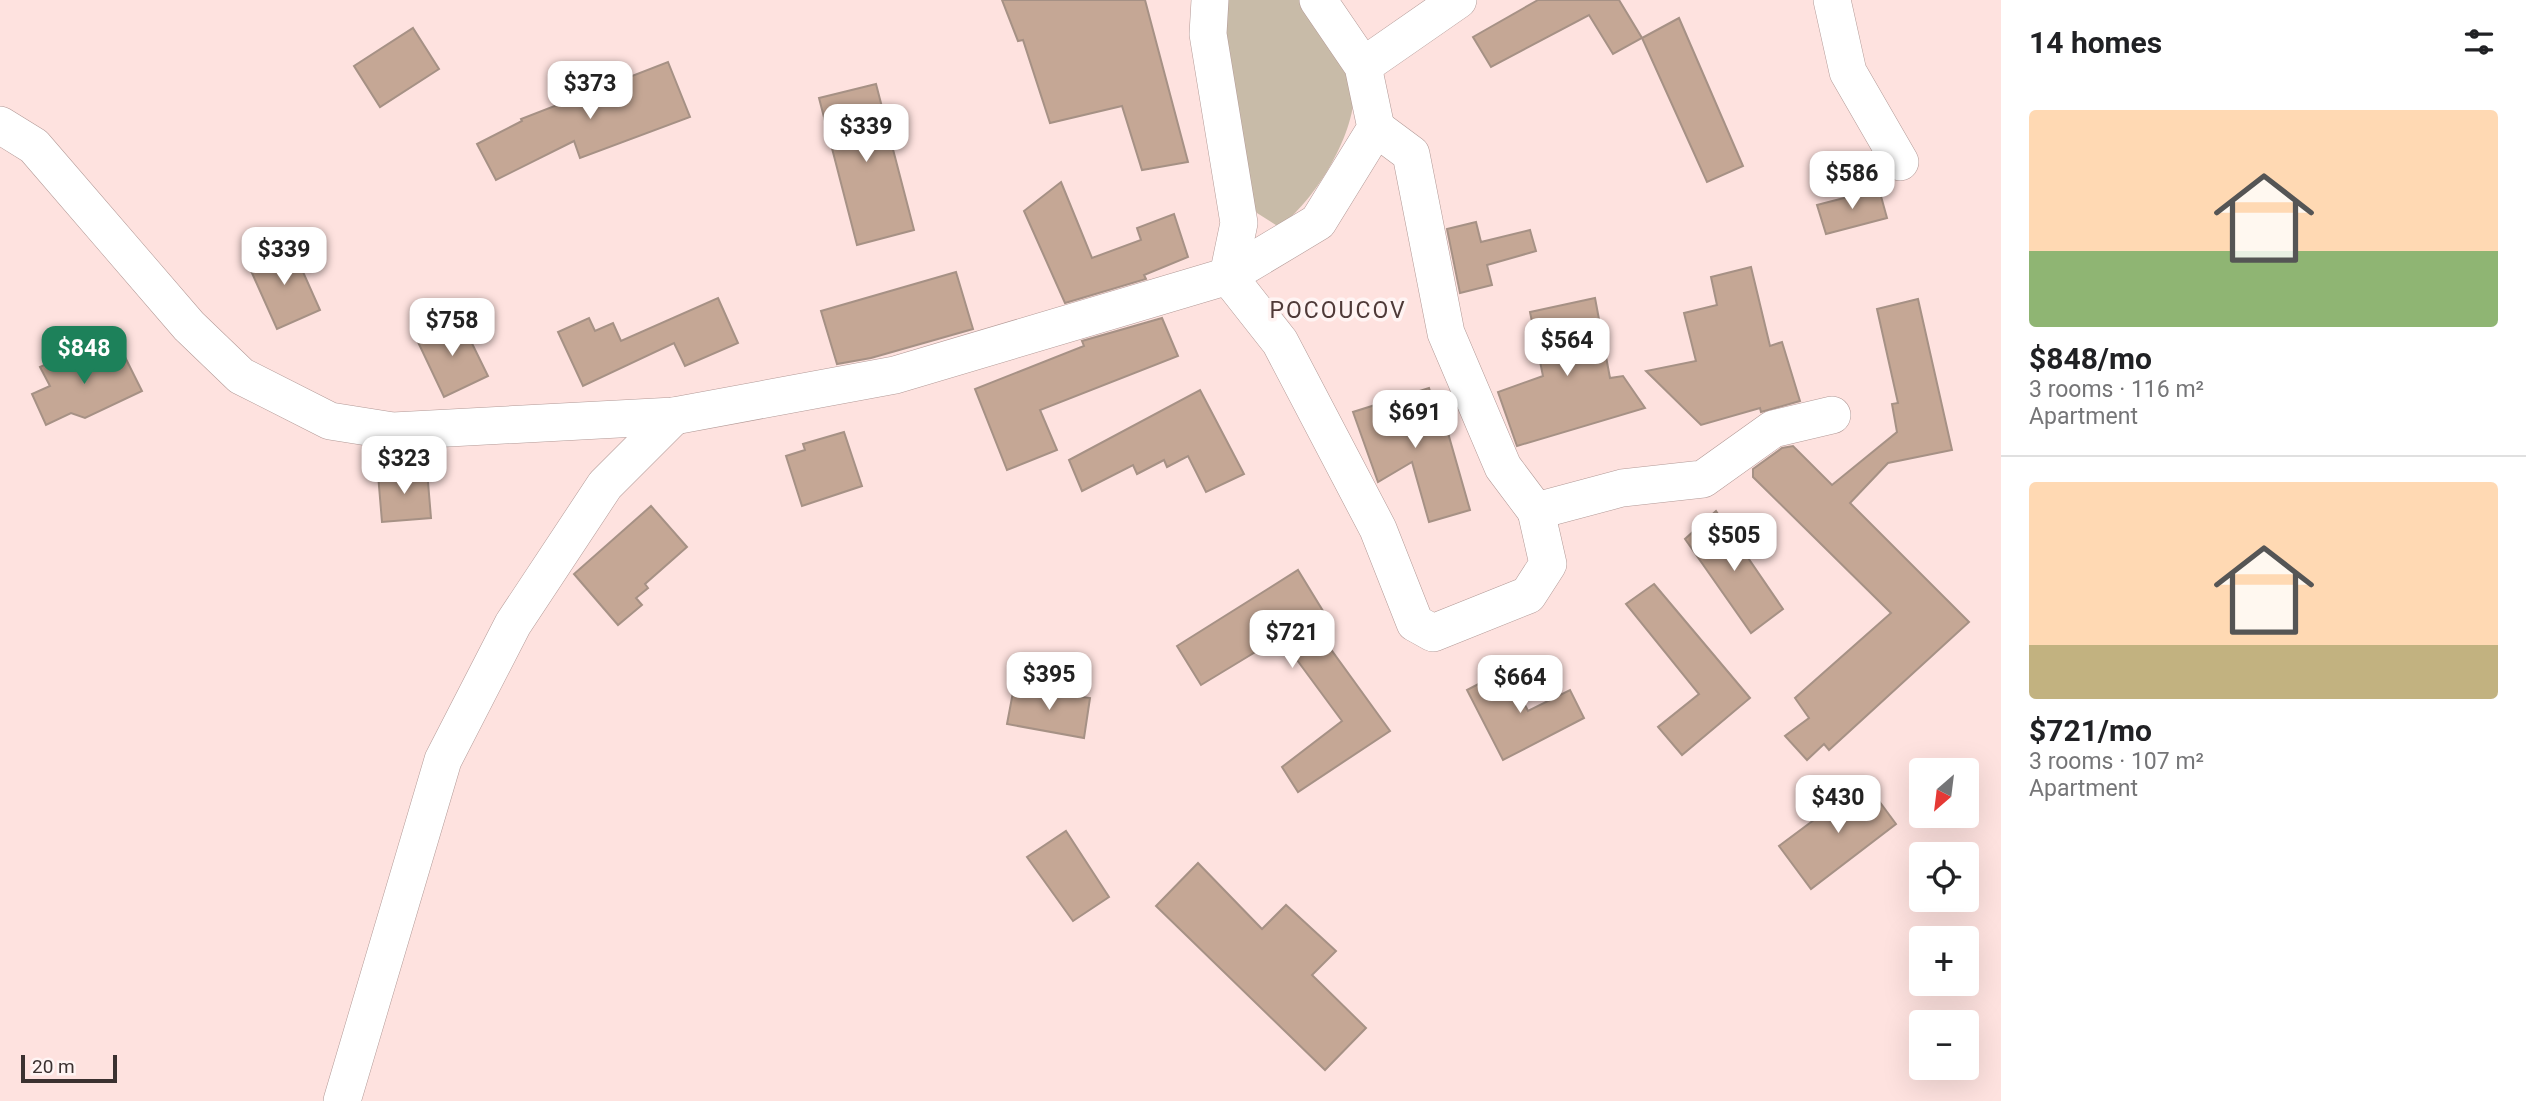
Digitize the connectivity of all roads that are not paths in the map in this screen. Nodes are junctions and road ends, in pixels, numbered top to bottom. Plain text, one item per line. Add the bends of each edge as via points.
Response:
1 (1210, 0) edge
2 (1318, 0) edge
3 (1458, 0) edge
4 (1832, 0) edge
5 (1363, 66) junction
6 (0, 125) edge
7 (1377, 128) junction
8 (1900, 162) dead end
9 (1228, 276) junction
10 (1832, 415) dead end
11 (674, 416) junction
12 (1536, 511) junction
13 (342, 1101) edge

1 - 9 street via 1208,34 1239,223
2 - 5 street
3 - 5 street
4 - 8 street via 1848,72
5 - 7 street
6 - 11 street via 34,146 189,326 241,376 330,421 393,431
7 - 9 street via 1318,222
7 - 12 street via 1411,154 1446,333 1503,467
9 - 11 street via 894,375
9 - 12 street via 1280,342 1378,529 1415,624 1433,633 1528,595 1548,564
10 - 12 street via 1773,429 1703,479 1622,488
11 - 13 street via 605,485 513,624 443,760

